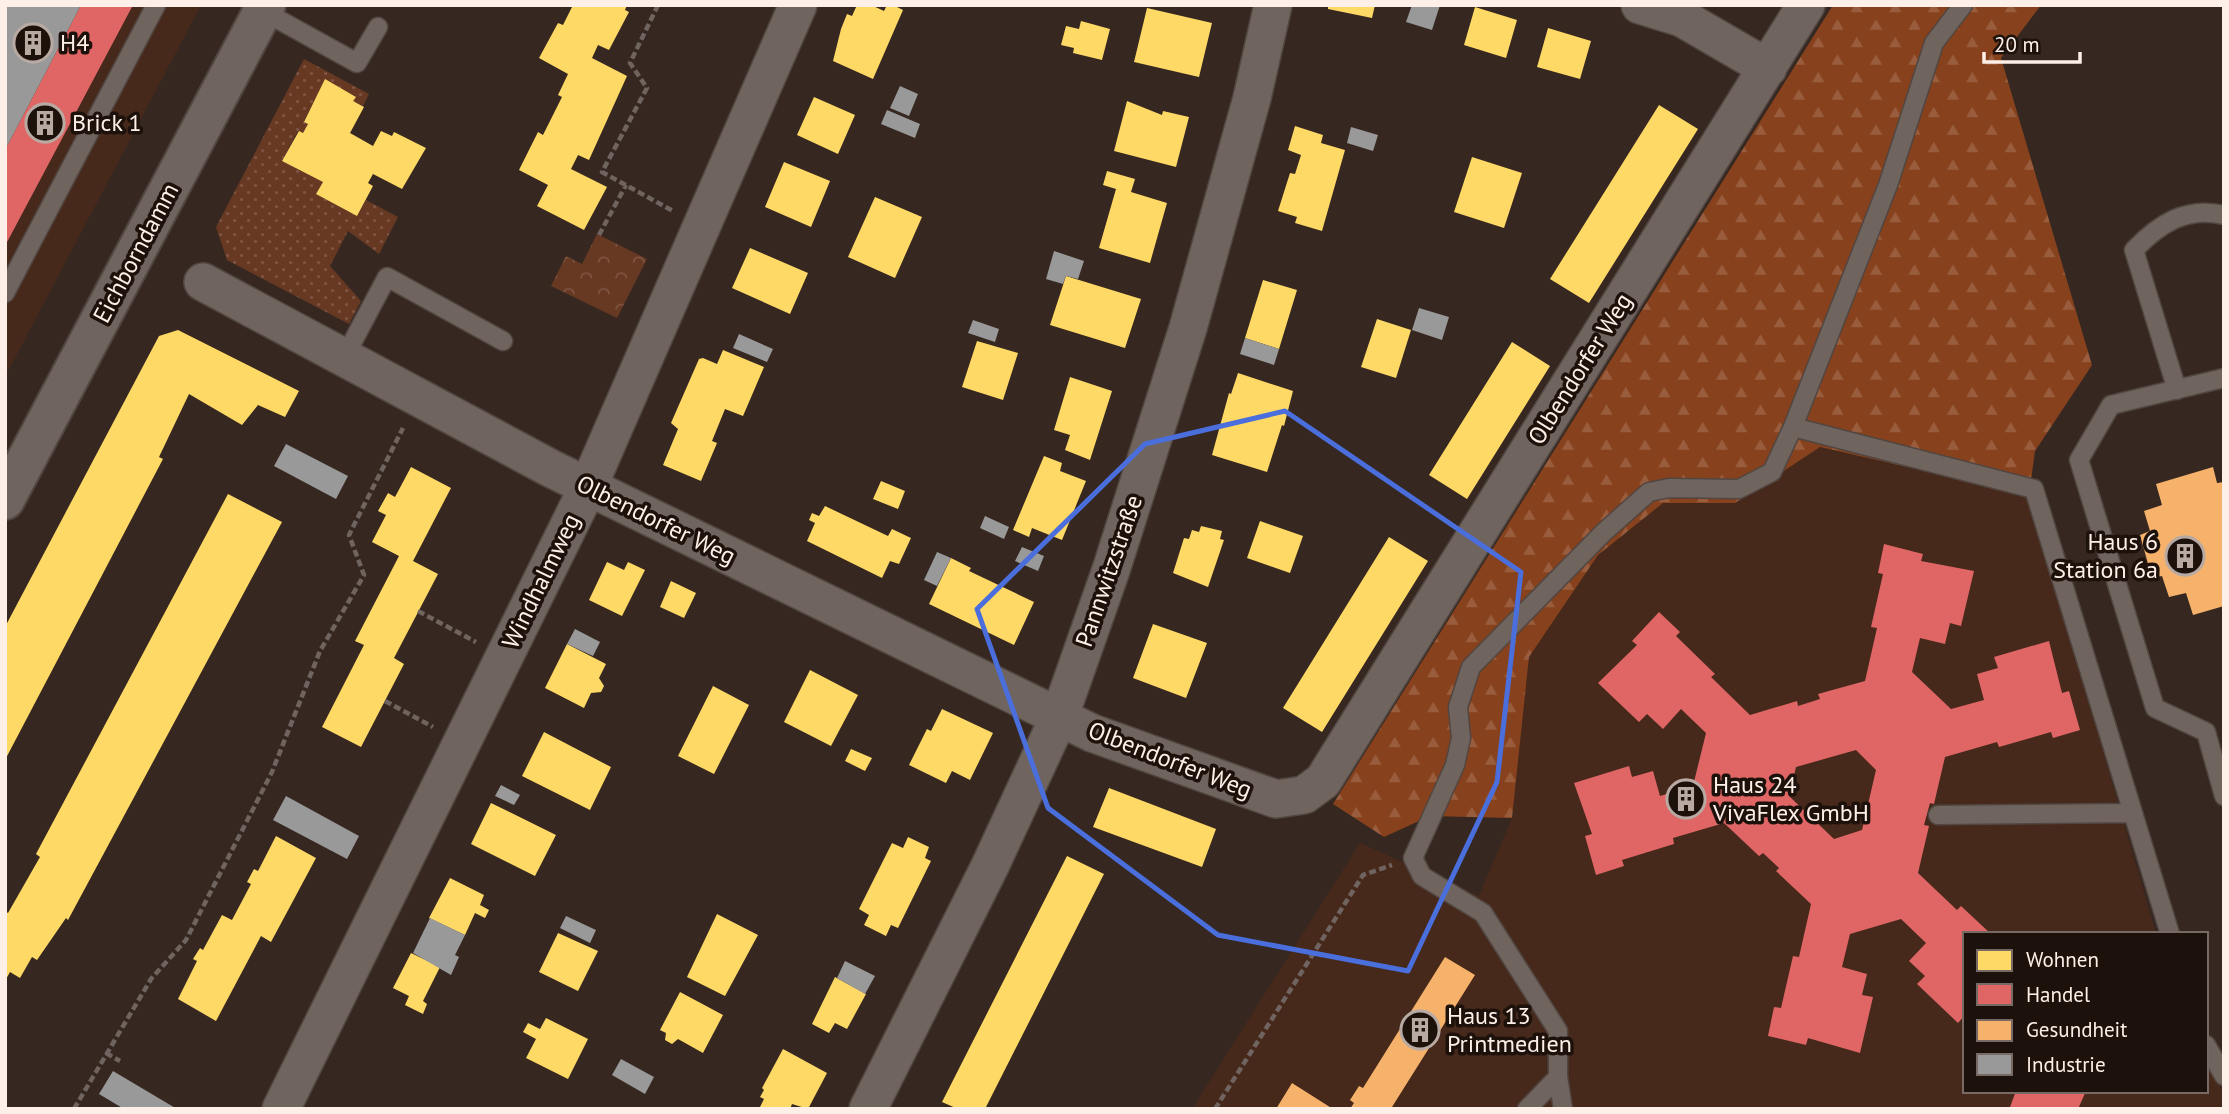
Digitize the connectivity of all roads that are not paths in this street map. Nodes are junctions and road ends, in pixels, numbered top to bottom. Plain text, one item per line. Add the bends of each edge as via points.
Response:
1 (156, 5) edge
2 (798, 5) edge
3 (1273, 5) edge
4 (1640, 5) edge
5 (1806, 5) edge
6 (1963, 5) edge
7 (265, 8) edge
8 (378, 27) dead end
9 (1768, 68) junction
10 (2224, 215) edge
11 (203, 282) dead end
12 (5, 293) edge
13 (503, 341) dead end
14 (344, 358) junction
15 (2224, 378) edge
16 (2177, 390) junction
17 (1793, 427) junction
18 (587, 487) junction
19 (5, 500) edge
20 (1060, 715) junction
21 (2224, 796) edge
22 (2133, 813) junction
23 (1938, 815) dead end
24 (2169, 932) edge
25 (2208, 1048) edge
26 (2224, 1076) edge
27 (1559, 1077) junction
28 (281, 1109) edge
29 (868, 1109) edge
30 (1527, 1109) edge
31 (1563, 1109) edge

1 - 12 lane
2 - 18 street, Windhalmweg
3 - 20 street, Pannwitzstraße via 1188,328
4 - 9 street via 1682,18
5 - 9 street, Olbendorfer Weg
6 - 17 lane via 1934,43 1888,185
7 - 8 lane via 357,63
7 - 19 main road, Eichborndamm
9 - 20 street, Olbendorfer Weg via 1323,781 1304,795 1276,799 1092,733
10 - 16 lane via 2189,214 2157,227 2134,250
11 - 14 street, Olbendorfer Weg
13 - 14 lane via 387,277
14 - 18 street, Olbendorfer Weg
15 - 16 lane
16 - 21 lane via 2111,405 2079,460 2155,708 2206,732
17 - 22 lane via 2034,489
17 - 27 lane via 1772,472 1739,489 1649,492 1472,667 1458,707 1461,738 1455,765 1413,858 1422,876 1483,913 1559,1031
18 - 20 street, Olbendorfer Weg
18 - 28 street, Windhalmweg
20 - 29 street, Pannwitzstraße
22 - 23 lane
22 - 24 lane
25 - 26 lane
27 - 30 lane
27 - 31 lane

